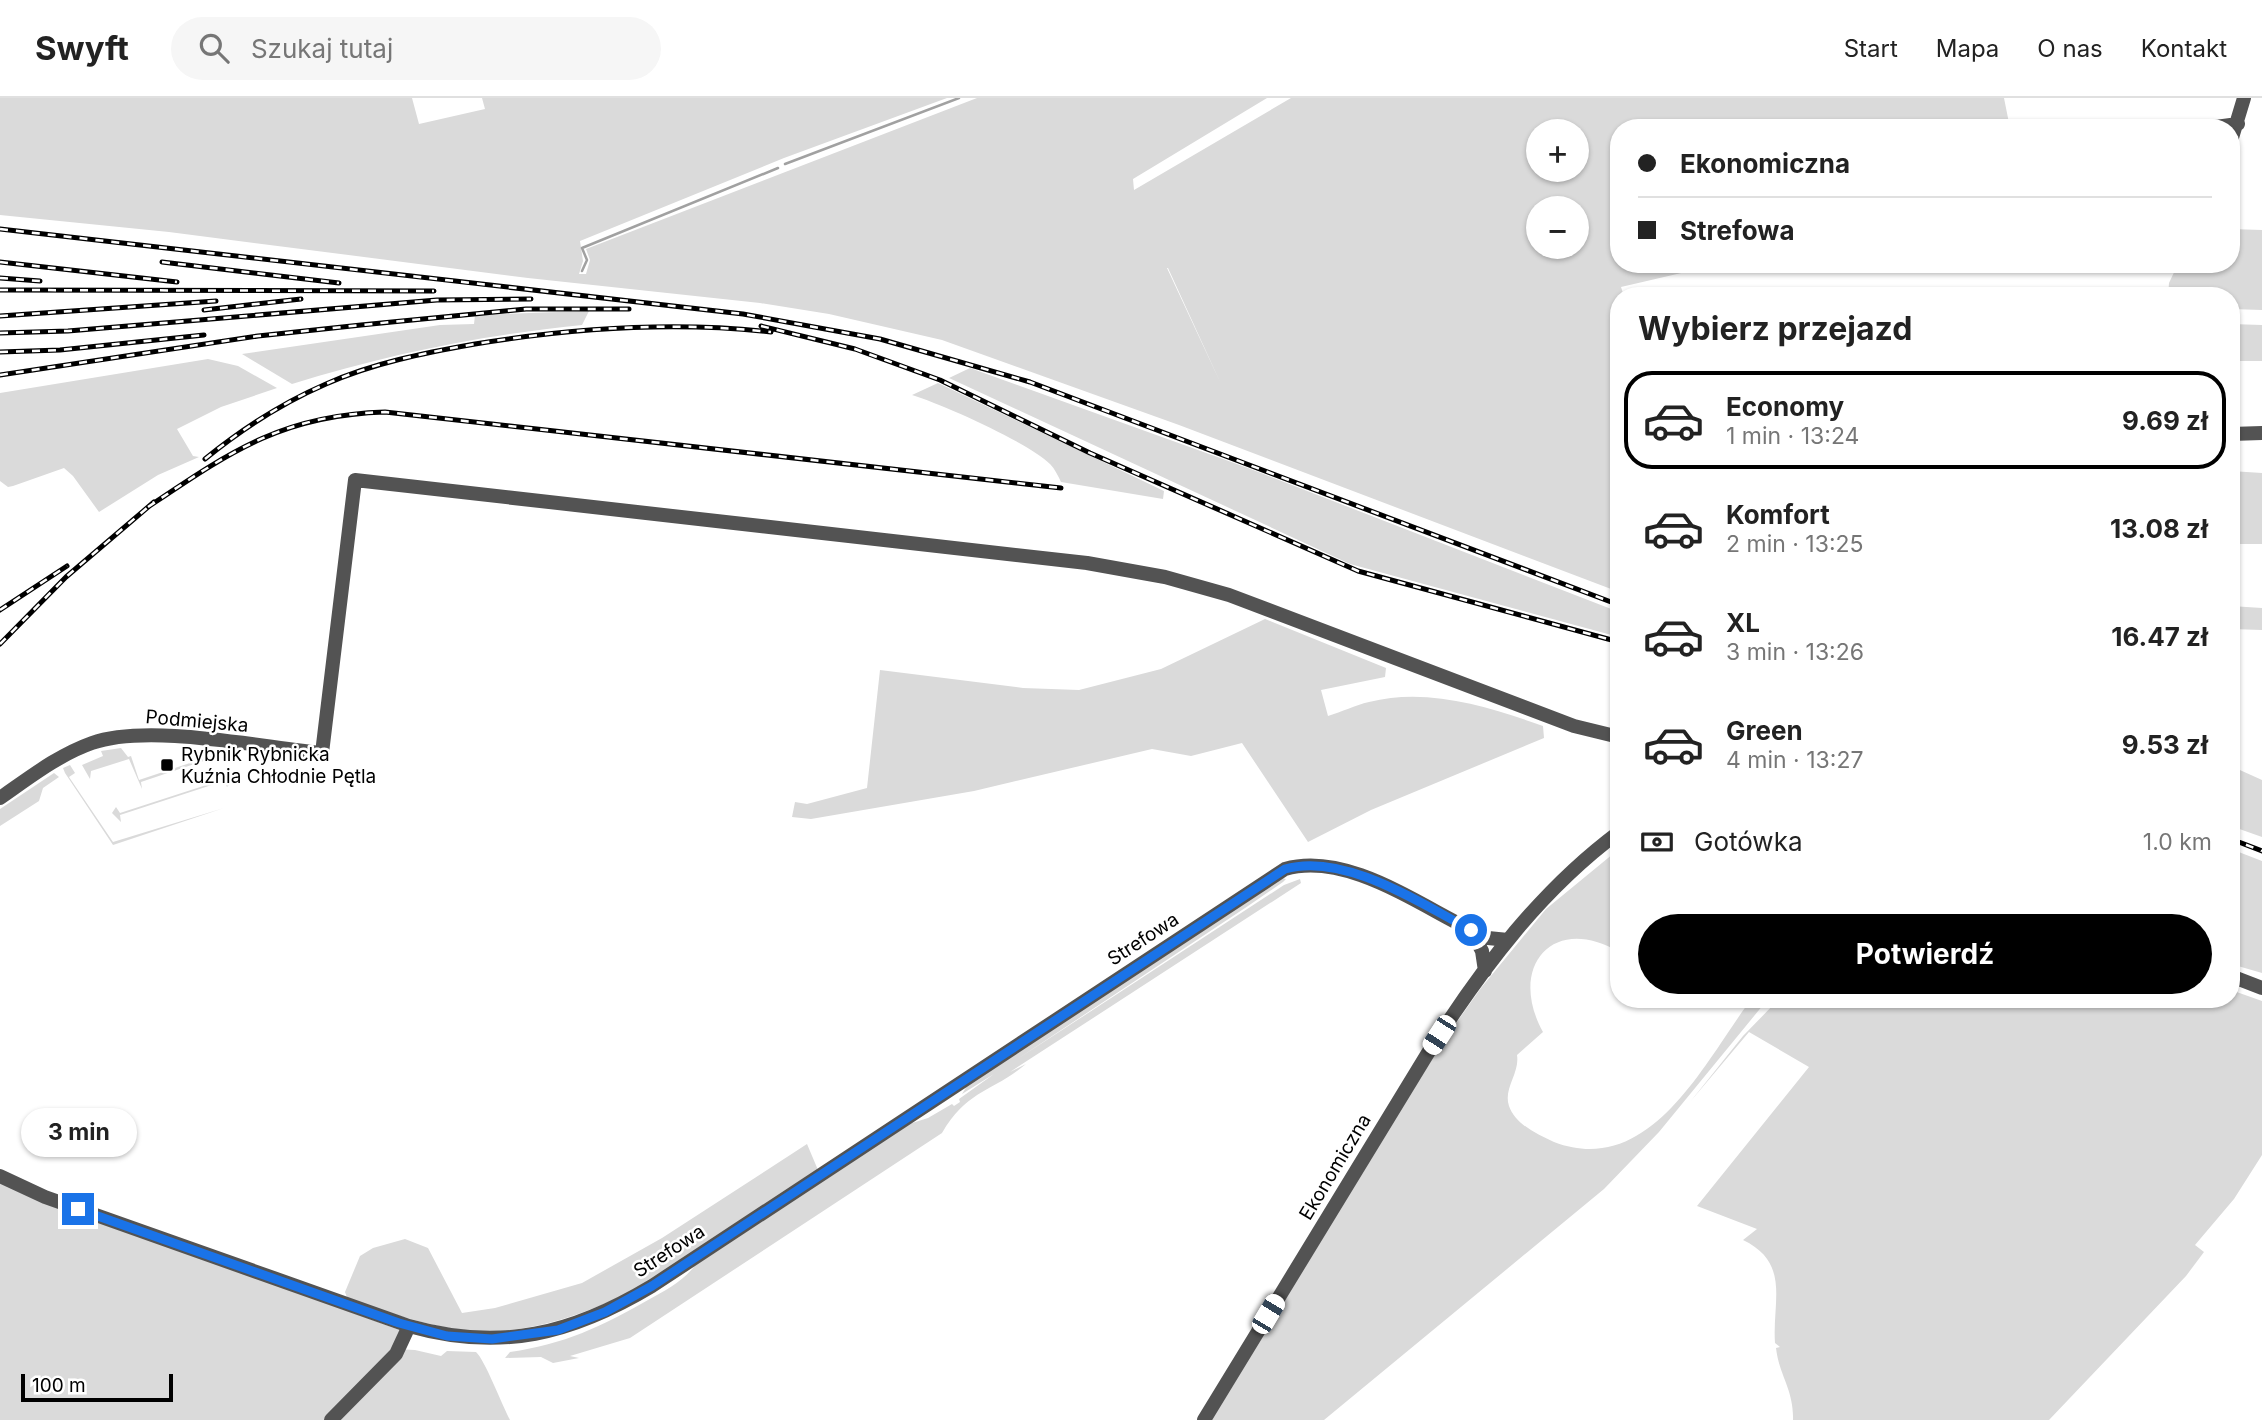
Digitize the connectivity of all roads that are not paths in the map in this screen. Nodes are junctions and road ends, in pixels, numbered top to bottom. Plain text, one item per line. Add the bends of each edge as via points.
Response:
1 (2244, 98) edge
2 (2239, 119) edge
3 (2240, 433) edge
4 (2262, 433) edge
5 (1597, 734) junction
6 (1610, 736) edge
7 (1610, 741) edge
8 (0, 798) edge
9 (1610, 838) edge
10 (1471, 930) junction
11 (1508, 940) junction
12 (1485, 971) junction
13 (2240, 979) edge
14 (2262, 988) edge
15 (0, 1176) edge
16 (409, 1326) junction
17 (331, 1420) edge
18 (1204, 1420) edge

1 - 2 street
3 - 4 street
5 - 6 street
5 - 7 street
5 - 8 street, Podmiejska via 1248,602 1127,569 355,480 322,753 153,735 114,737 60,758
9 - 11 street, Ekonomiczna via 1543,898
10 - 11 street via 1493,940
10 - 12 street via 1482,951
10 - 16 street, Strefowa via 1352,872 1315,865 1285,869 618,1306 558,1330 510,1338 458,1337
11 - 12 street, Ekonomiczna
12 - 18 street, Ekonomiczna via 1431,1048
13 - 14 street
15 - 16 street, Strefowa via 45,1197
16 - 17 street via 396,1354

